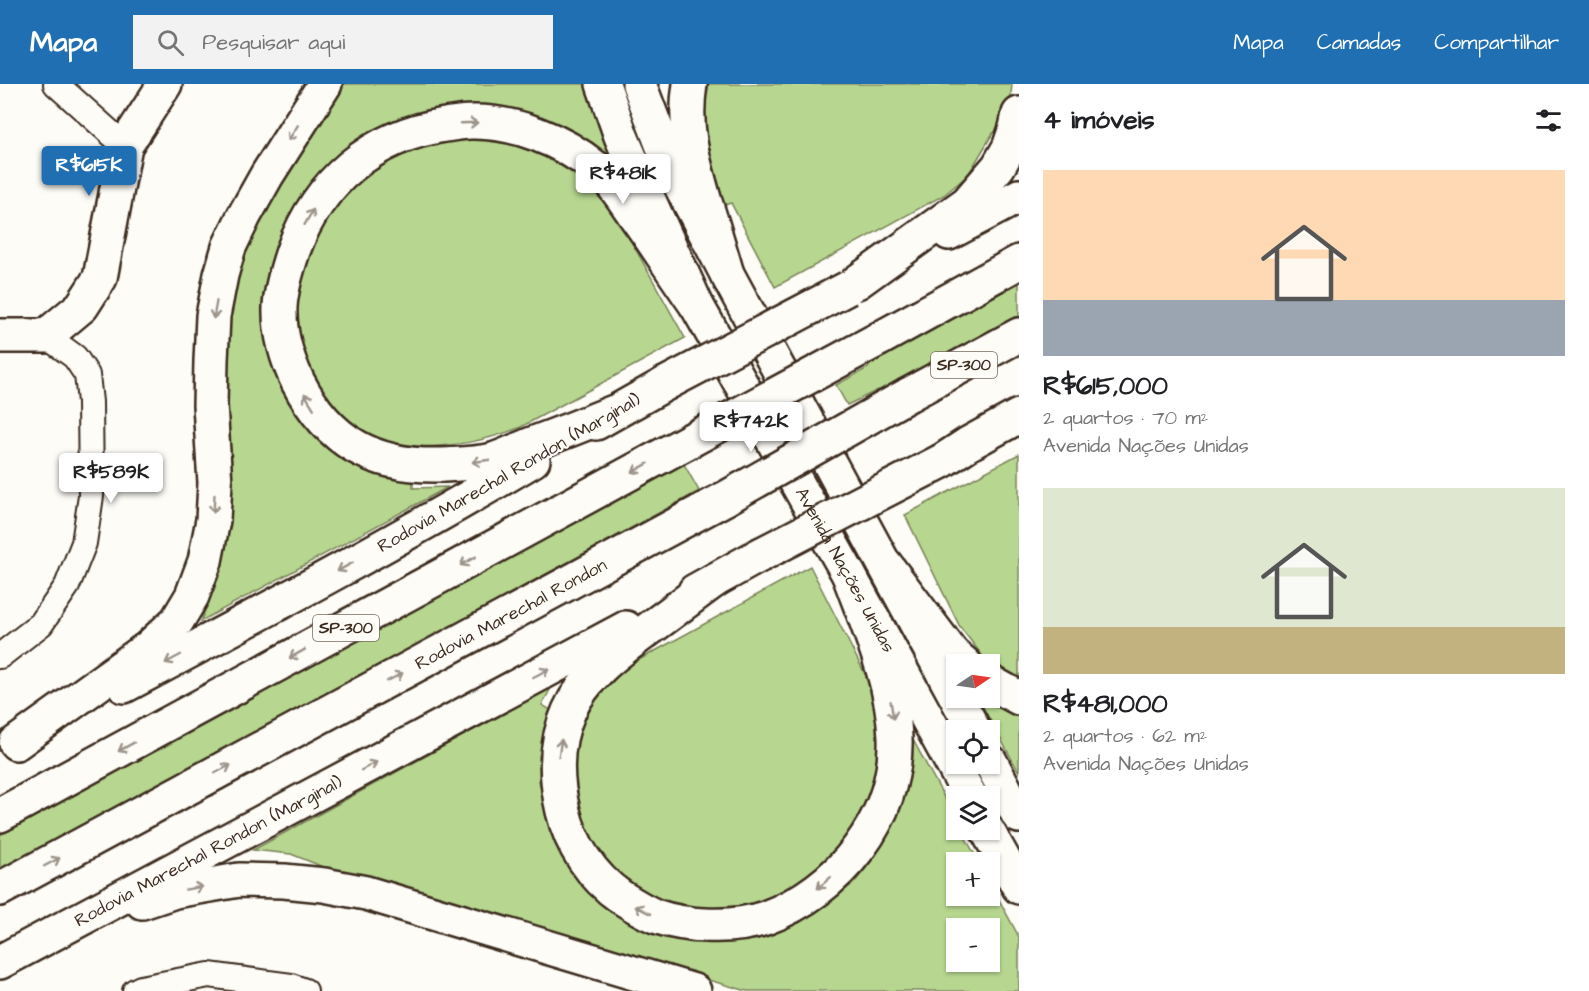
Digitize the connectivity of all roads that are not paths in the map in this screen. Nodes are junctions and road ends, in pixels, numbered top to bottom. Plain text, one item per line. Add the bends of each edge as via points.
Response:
1 (56, 84) edge
2 (165, 84) edge
3 (325, 84) edge
4 (603, 84) edge
5 (639, 84) edge
6 (690, 84) edge
7 (1019, 114) edge
8 (125, 146) junction
9 (1019, 196) edge
10 (1019, 262) edge
11 (727, 274) junction
12 (852, 285) junction
13 (697, 306) junction
14 (1019, 335) edge
15 (0, 336) edge
16 (46, 336) junction
17 (614, 412) junction
18 (1019, 416) edge
19 (1019, 425) edge
20 (955, 453) junction
21 (885, 564) junction
22 (849, 575) junction
23 (715, 580) junction
24 (953, 654) edge
25 (0, 656) edge
26 (1000, 688) edge
27 (1019, 698) edge
28 (969, 720) edge
29 (8, 747) edge
30 (997, 774) edge
31 (964, 786) edge
32 (0, 815) edge
33 (1019, 816) edge
34 (993, 840) edge
35 (1019, 887) edge
36 (0, 889) edge
37 (58, 931) junction
38 (0, 962) edge
39 (135, 991) edge
40 (305, 991) edge
41 (694, 991) edge

1 - 8 street
2 - 8 main road
3 -> 29 main road via 244,216 221,275 213,316 211,361 213,520 205,561 192,596 177,621 148,648
4 - 13 main road, Avenida Nações Unidas via 621,136
5 - 11 main road, Avenida Nações Unidas via 670,165
6 - 11 main road via 687,102 692,157
7 - 12 main road via 1009,148 998,167 967,203
8 - 16 main road via 100,278 82,306
9 - 12 main road, Rodovia Marechal Rondon (Marginal)
10 -> 32 main road, SP-300, bridge
11 - 21 main road, Avenida Nações Unidas
12 - 17 main road, Rodovia Marechal Rondon (Marginal), bridge
17 -> 13 main road via 493,460 460,464 420,465 386,460 337,435 317,414 293,372 280,307 288,266 319,200 364,156 410,133 470,122 522,129 567,149 597,169 617,190
13 - 22 main road, Avenida Nações Unidas
36 -> 14 main road, Rodovia Marechal Rondon / SP-300, bridge via 726,498
15 - 16 main road
16 - 25 street via 75,357 87,375 91,452 88,519 84,543 68,586 41,624
17 -> 29 main road, Rodovia Marechal Rondon (Marginal) via 454,507
18 - 20 main road, Rodovia Marechal Rondon (Marginal)
19 - 20 main road
20 - 23 main road, Rodovia Marechal Rondon (Marginal), bridge
21 - 24 main road
21 - 28 main road, Avenida Nações Unidas
22 -> 23 main road via 886,678 893,712 894,762 879,816 848,863 812,894 763,918 722,925 656,916 614,892 580,854 567,827 557,775 563,728 584,686 603,664
22 - 31 main road, Avenida Nações Unidas
37 -> 23 main road, Rodovia Marechal Rondon (Marginal)
26 - 27 main road
30 - 33 main road
34 - 35 main road
37 - 38 main road, Rodovia Marechal Rondon (Marginal)
37 -> 41 main road via 175,891 239,880 284,881 366,894
39 - 40 street via 209,975

